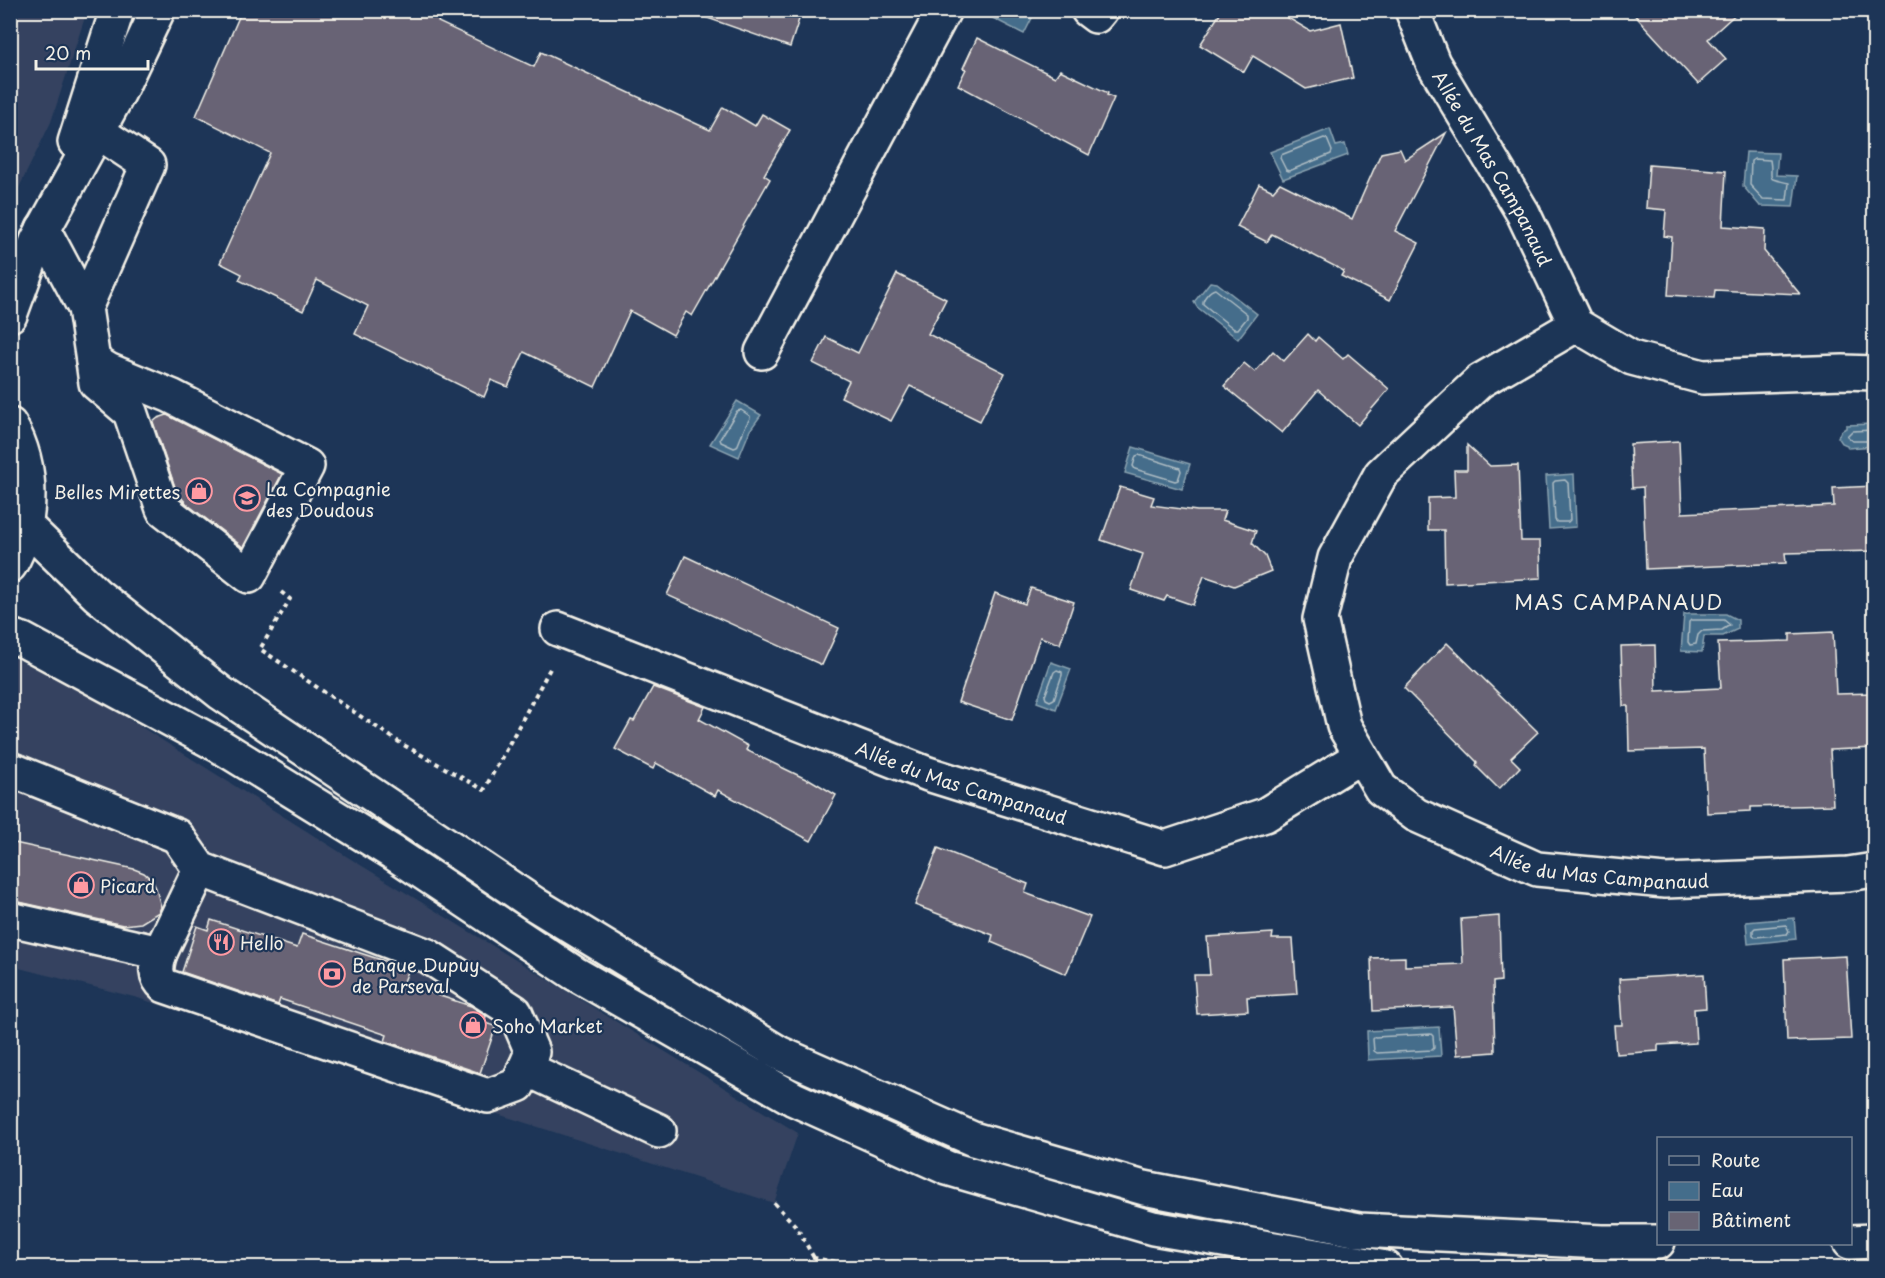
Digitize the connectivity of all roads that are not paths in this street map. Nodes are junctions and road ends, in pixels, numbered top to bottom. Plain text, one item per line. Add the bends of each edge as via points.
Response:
1 (117, 10) edge
2 (158, 10) edge
3 (944, 10) edge
4 (1088, 10) edge
5 (1101, 10) edge
6 (1412, 10) edge
7 (97, 131) junction
8 (44, 226) junction
9 (10, 264) edge
10 (85, 308) junction
11 (10, 315) edge
12 (1576, 325) junction
13 (762, 352) dead end
14 (93, 361) junction
15 (1875, 373) edge
16 (10, 425) edge
17 (26, 526) junction
18 (10, 565) edge
19 (563, 631) road end
20 (10, 636) edge
21 (1361, 756) junction
22 (10, 769) edge
23 (200, 869) junction
24 (1875, 870) edge
25 (10, 919) edge
26 (160, 953) junction
27 (525, 1068) junction
28 (659, 1131) dead end
29 (1875, 1241) edge
30 (1657, 1242) edge
31 (1852, 1242) edge
32 (1386, 1268) edge

1 - 8 main road
2 - 7 main road
3 - 13 main road
4 - 5 main road via 1096,16
6 - 12 main road, Allée du Mas Campanaud via 1433,63 1523,213
7 - 8 main road
7 - 10 main road via 148,165
8 - 9 main road
8 - 10 main road
8 - 11 main road
10 - 14 main road
12 - 15 main road via 1632,358 1703,377
12 - 21 main road, Allée du Mas Campanaud via 1480,381 1381,474 1335,558 1320,619 1344,726
14 - 14 main road via 96,383 130,412 163,509 249,576 307,466
16 - 17 main road via 19,440 29,482
17 - 18 main road
17 - 30 main road via 97,595 221,693 536,905 779,1053 973,1139 1144,1188 1359,1230
19 - 21 main road, Allée du Mas Campanaud via 928,774 1165,848 1265,815
20 - 32 main road via 23,639 220,746 392,852 574,973 794,1099 947,1168 1153,1228
21 - 24 main road, Allée du Mas Campanaud via 1381,789 1416,815 1537,870 1665,881
22 - 23 main road via 177,836
23 - 26 main road
23 - 27 main road via 428,956 514,1012 532,1052
25 - 26 main road
26 - 27 main road via 157,974 165,986 488,1096 518,1085
27 - 28 main road
29 - 31 main road

